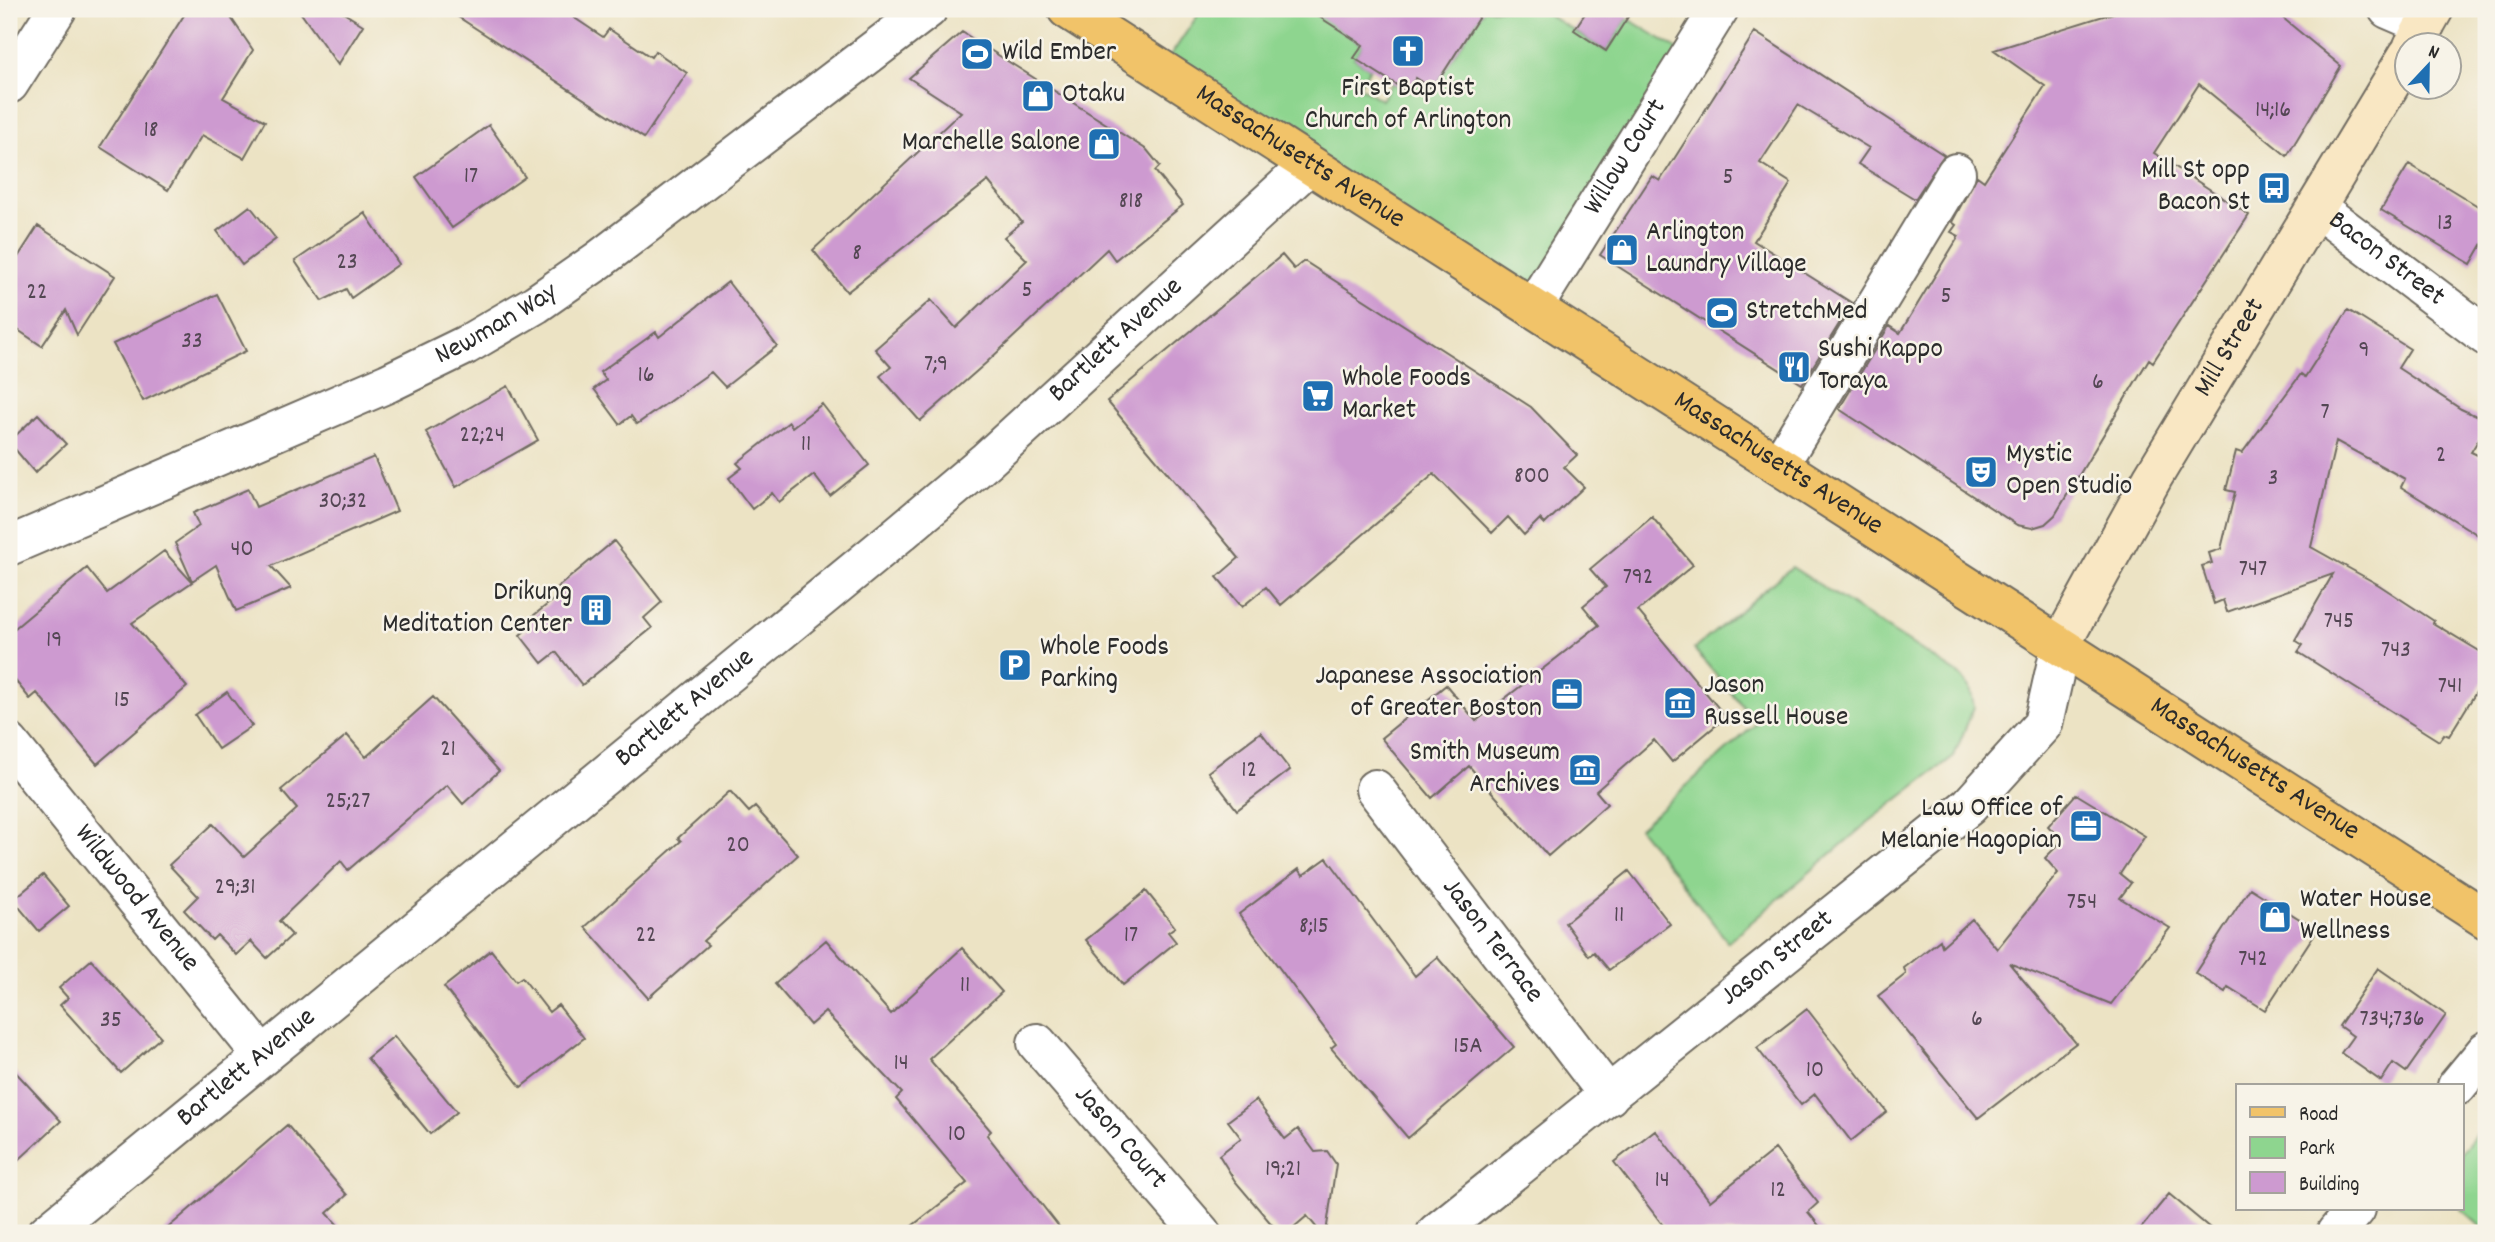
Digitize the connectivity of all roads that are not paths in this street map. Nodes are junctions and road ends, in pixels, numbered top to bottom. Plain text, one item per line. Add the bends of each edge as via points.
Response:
1 (57, 9) edge
2 (928, 9) edge
3 (1067, 9) edge
4 (1719, 9) edge
5 (2388, 9) edge
6 (2417, 32) edge
7 (2394, 78) edge
8 (9, 84) edge
9 (1308, 166) junction
10 (1955, 173) dead end
11 (2317, 208) junction
12 (1533, 308) junction
13 (2486, 336) edge
14 (1779, 465) junction
15 (9, 546) edge
16 (2060, 644) junction
17 (9, 743) edge
18 (1375, 789) dead end
19 (2486, 919) edge
20 (1037, 1043) dead end
21 (2486, 1051) edge
22 (262, 1055) junction
23 (2459, 1084) edge
24 (1609, 1097) junction
25 (2355, 1210) edge
26 (47, 1233) edge
27 (1201, 1233) edge
28 (1436, 1233) edge
29 (2336, 1233) edge

1 - 8 street
2 - 15 street, Newman Way via 599,260 477,339 376,388
3 - 9 main road, Massachusetts Avenue
4 - 12 street, Willow Court
5 - 6 street
7 - 11 main road, Mill Street
9 - 12 main road, Massachusetts Avenue
9 - 22 street, Bartlett Avenue via 939,501
10 - 14 street
11 - 13 street, Bacon Street
11 - 16 main road, Mill Street via 2153,477
12 - 14 main road, Massachusetts Avenue
14 - 16 main road, Massachusetts Avenue
16 - 19 main road, Massachusetts Avenue
16 - 24 street, Jason Street via 2043,724 1969,806
17 - 22 street, Wildwood Avenue
18 - 24 street, Jason Terrace
20 - 27 street, Jason Court
21 - 23 street
22 - 26 street, Bartlett Avenue
24 - 28 street, Jason Street
25 - 29 street

